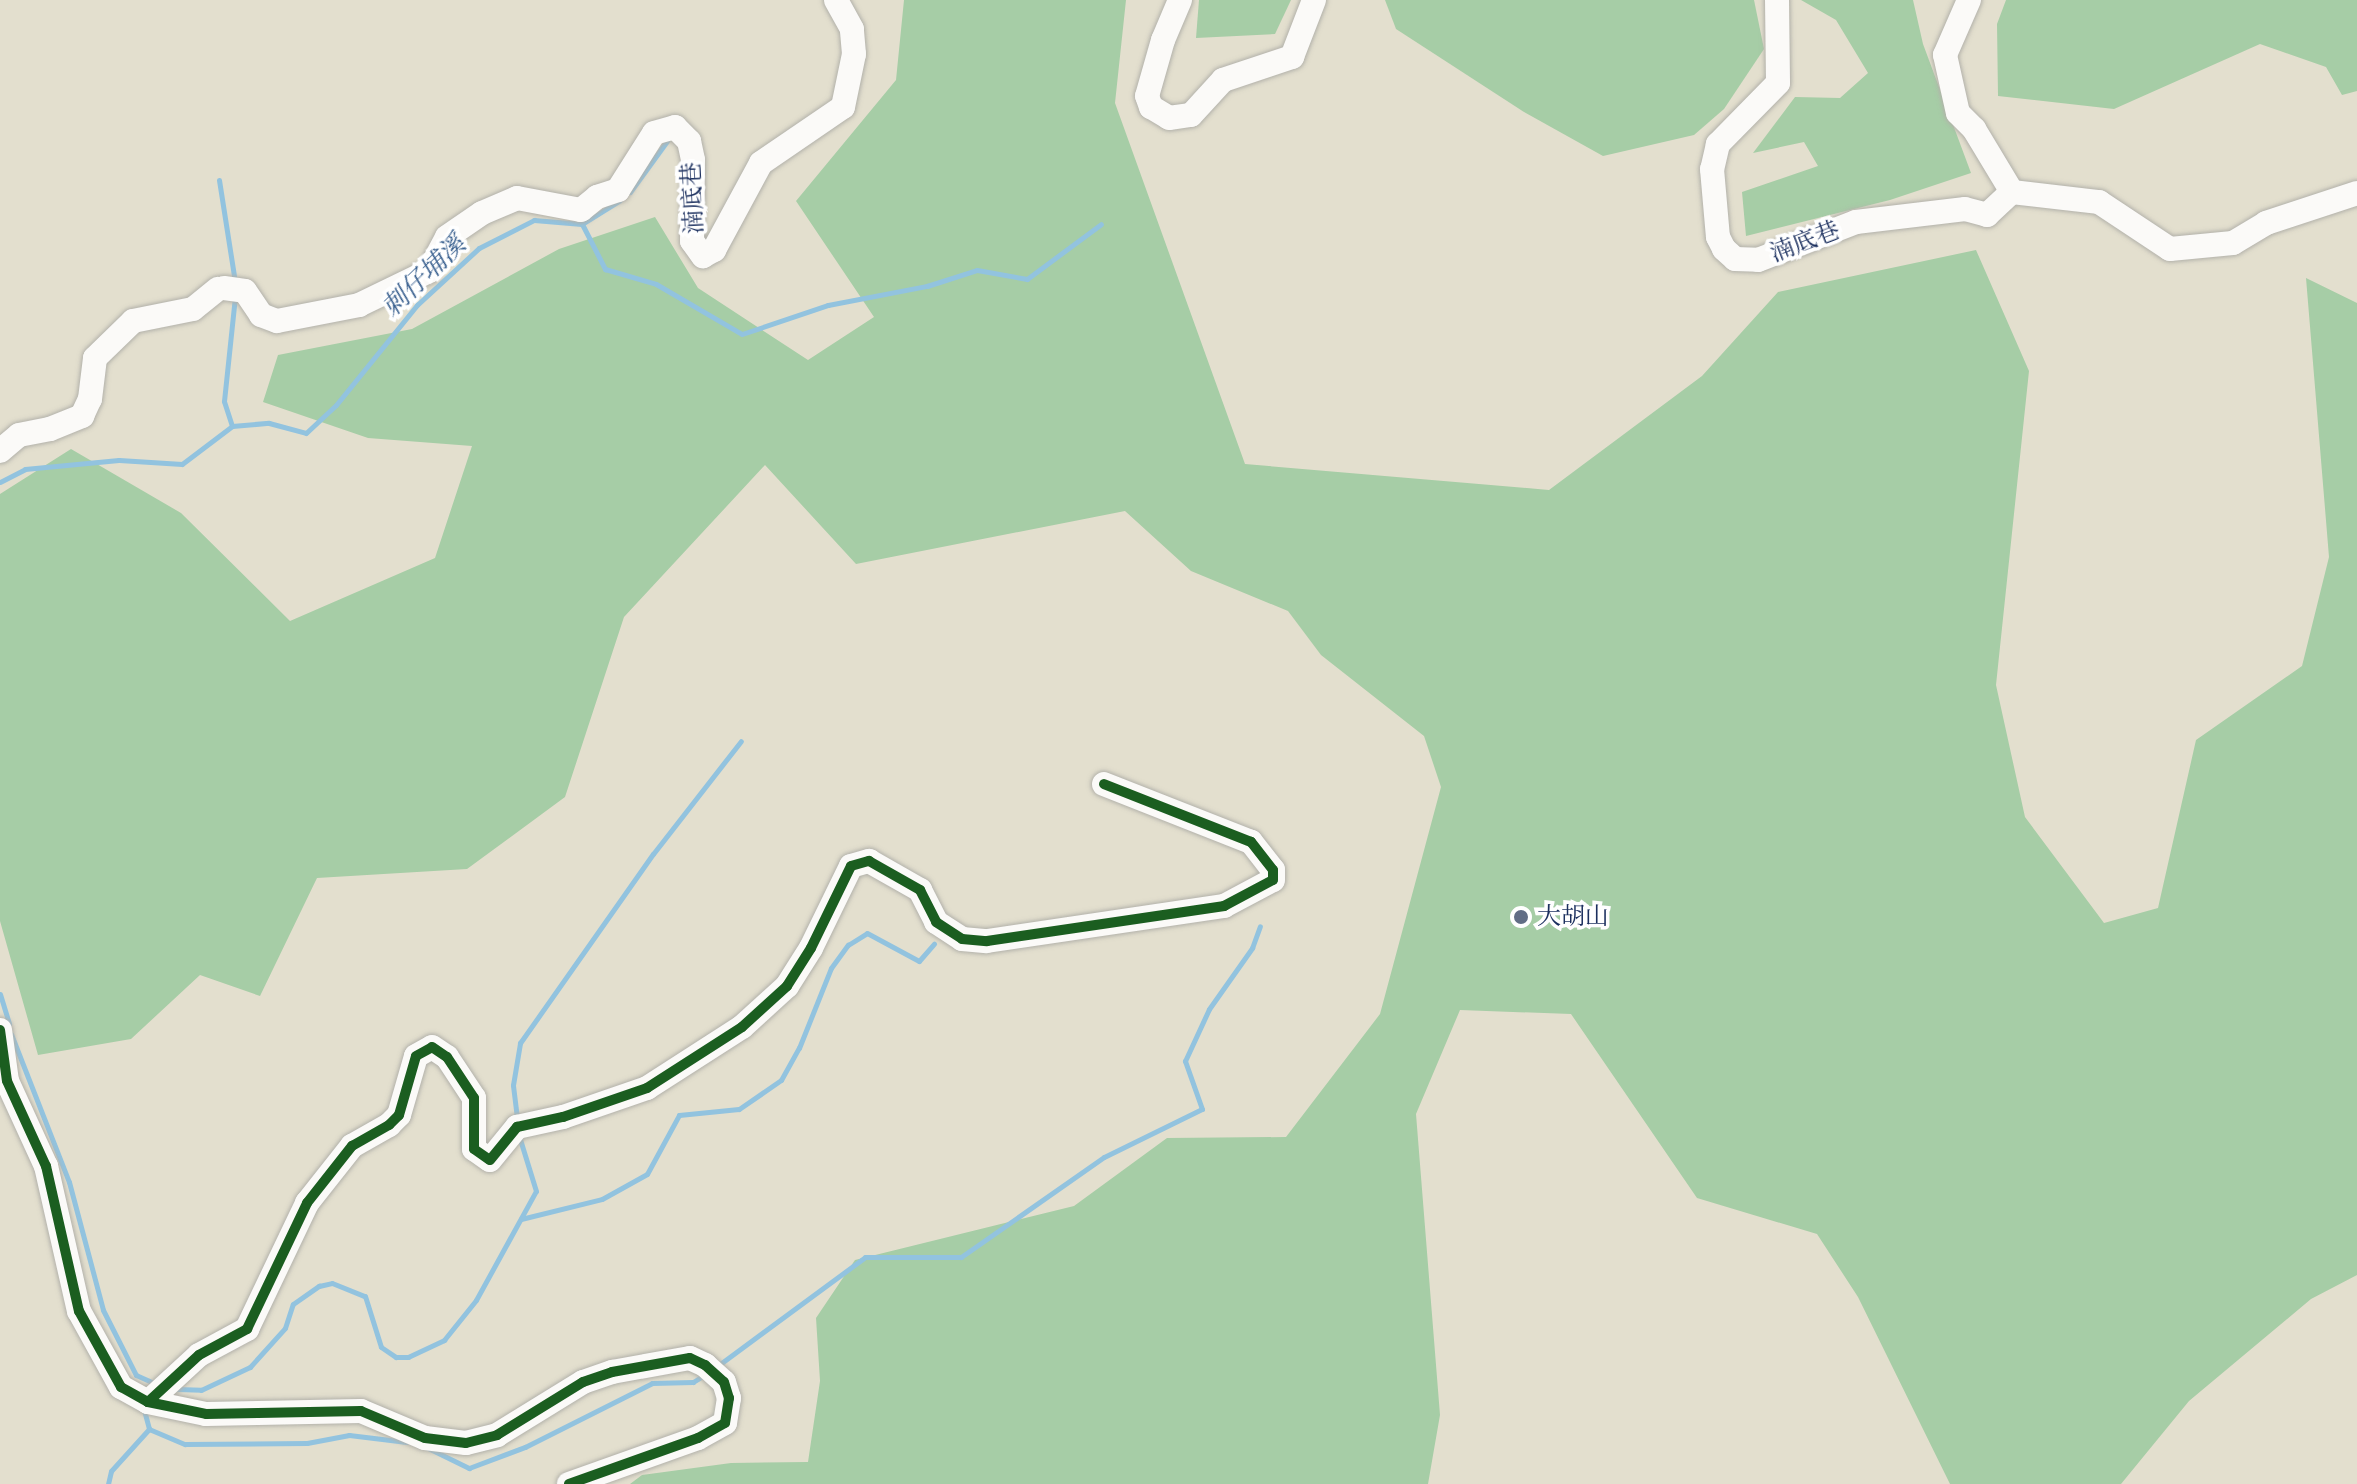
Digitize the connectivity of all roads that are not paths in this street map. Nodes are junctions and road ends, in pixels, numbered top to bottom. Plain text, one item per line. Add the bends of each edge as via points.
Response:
1 (836, 0) edge
2 (1180, 0) edge
3 (1314, 0) edge
4 (1777, 0) edge
5 (1969, 0) edge
6 (2012, 192) junction
7 (2357, 193) edge
8 (0, 451) edge
9 (1104, 784) dead end
10 (0, 1030) edge
11 (148, 1402) junction
12 (569, 1484) edge

1 - 8 street, 湳底巷 via 852,29 854,54 843,107 761,163 714,250 703,256 692,241 689,141 675,127 654,133 618,190 581,210 517,198 482,213 447,237 429,271 359,305 277,321 229,289 193,309 133,321 95,358 90,399 82,416 19,435
2 - 3 street via 1147,96 1151,107 1169,118 1191,115 1223,80 1292,57
4 - 6 street, 湳底巷 via 1778,83 1718,144 1712,169 1718,237 1735,259 1758,260 1856,222 1965,209 1987,215
5 - 6 street via 1945,55 1958,113 1974,129
6 - 7 street via 2099,202 2170,249 2233,243 2266,223
9 - 11 street via 1251,842 1273,870 1273,880 1224,906 987,941 962,939 936,922 920,890 869,861 851,866 787,986 742,1027 647,1088 517,1127 490,1160 474,1149 474,1098 447,1057 432,1047 416,1056 399,1115 352,1146 307,1203 247,1329 199,1355
10 - 11 street via 7,1081 46,1166 79,1311 121,1387
11 - 12 street via 206,1414 361,1411 425,1438 466,1443 497,1435 583,1382 612,1372 690,1358 724,1382 729,1398 725,1423 698,1438

